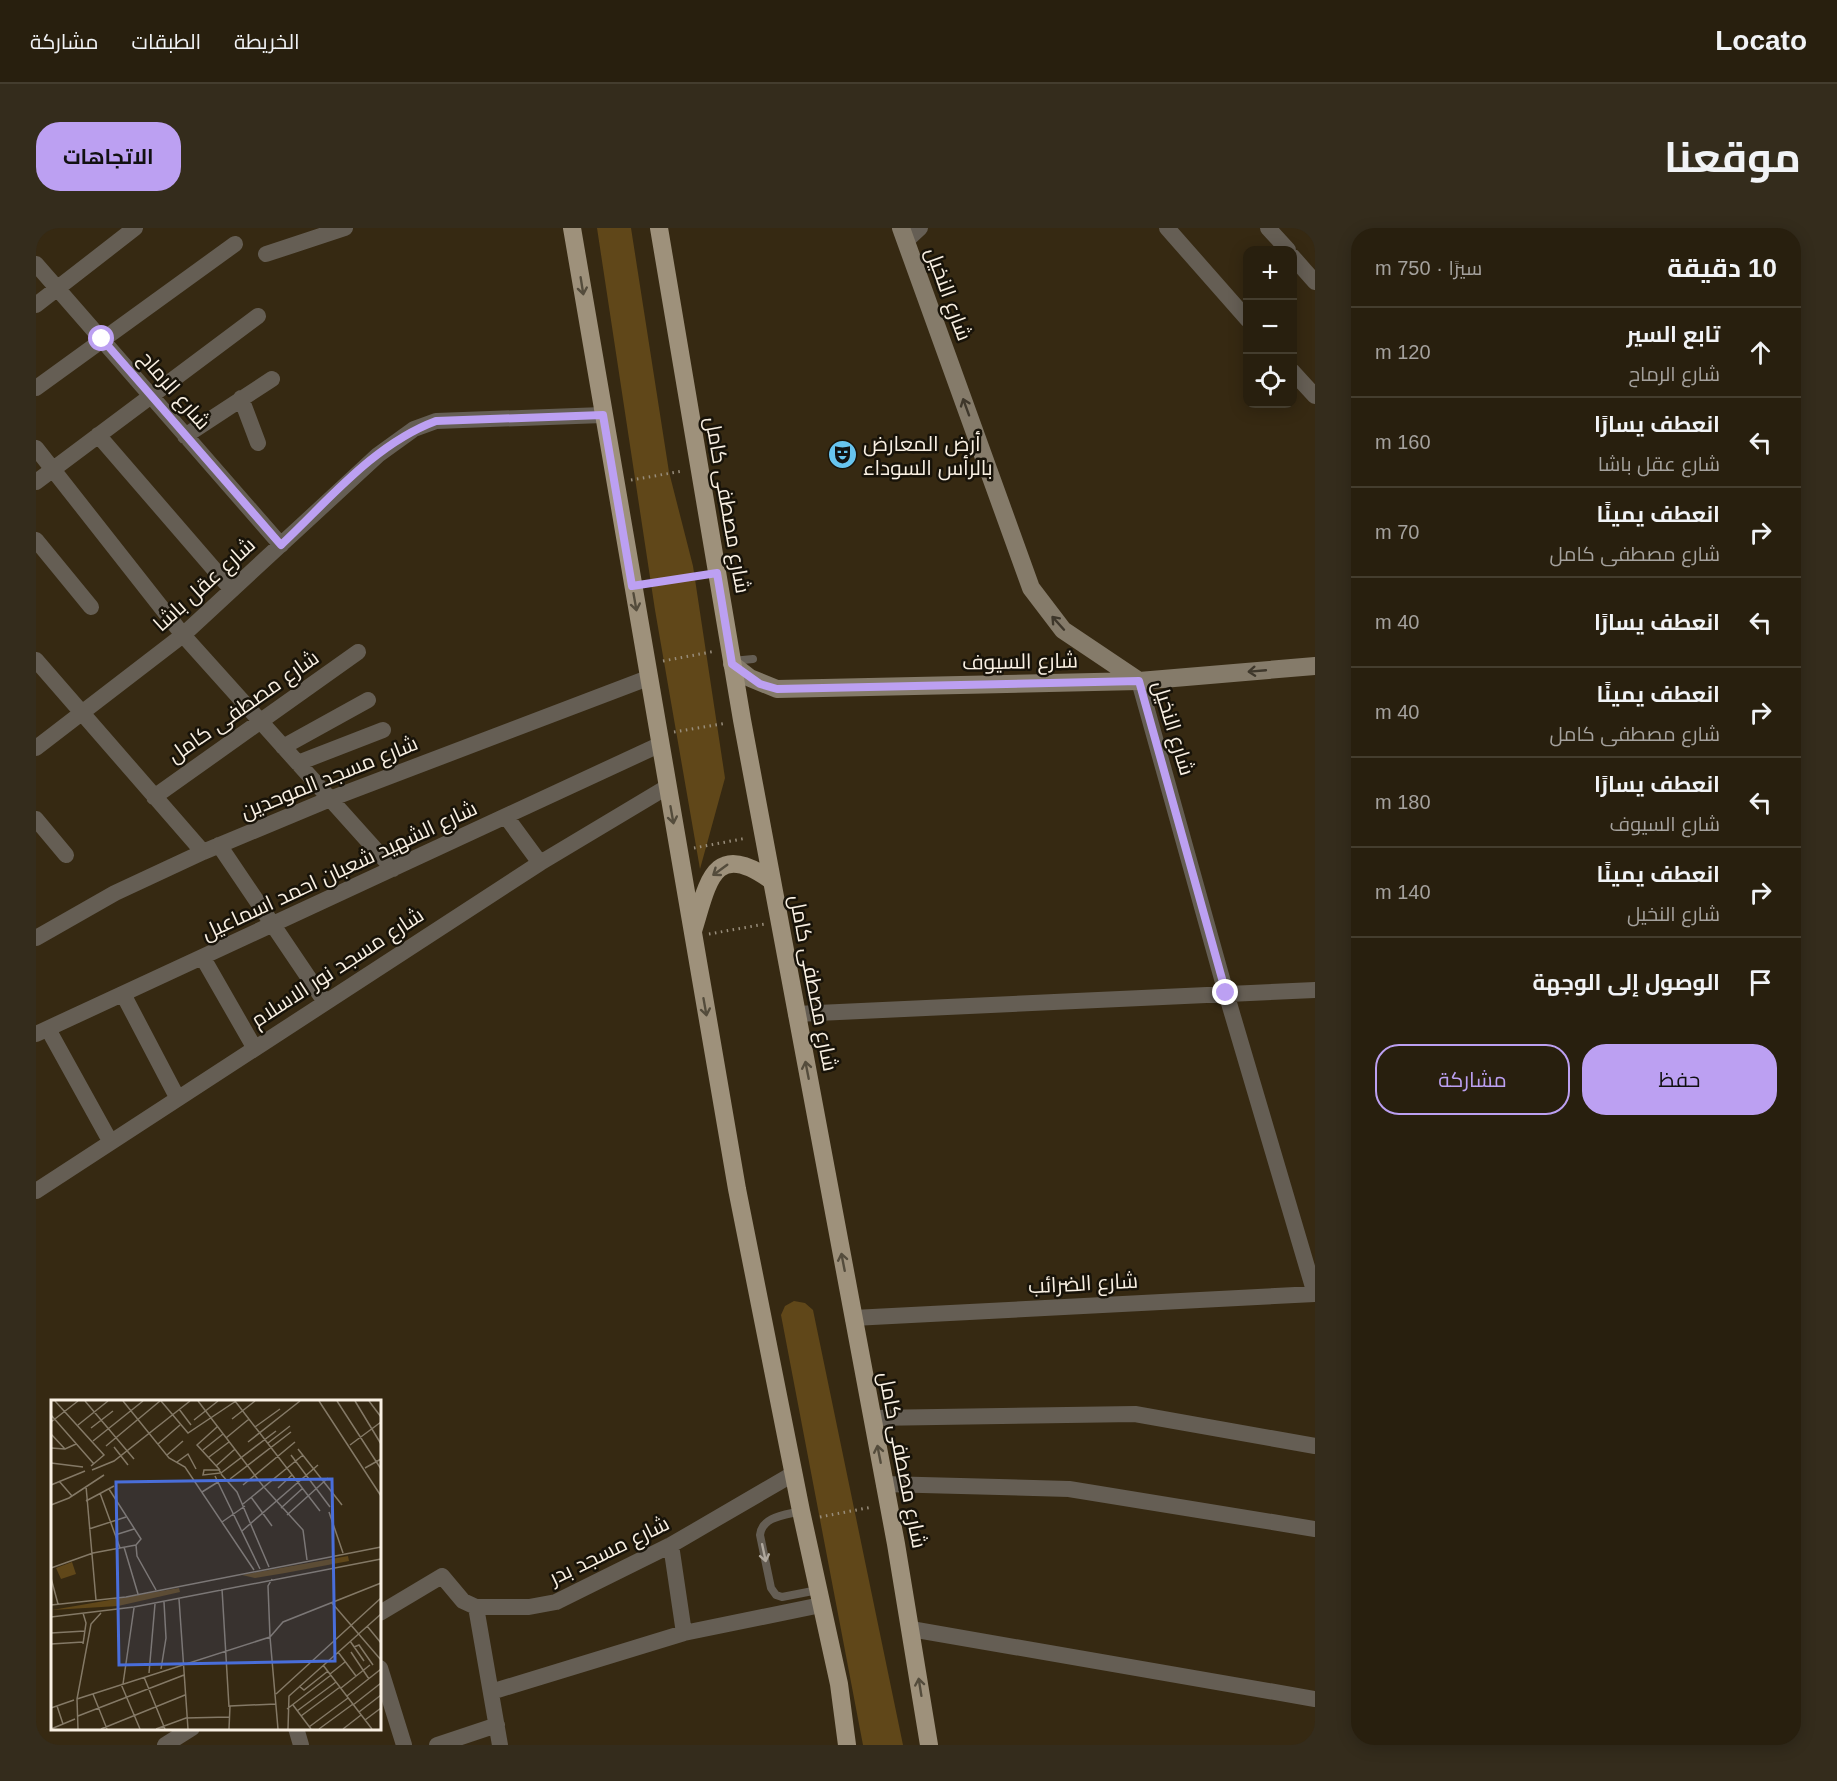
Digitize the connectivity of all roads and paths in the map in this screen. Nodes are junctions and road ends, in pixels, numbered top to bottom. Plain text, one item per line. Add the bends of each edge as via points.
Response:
1 (135, 228) edge
2 (345, 228) edge
3 (572, 228) edge
4 (659, 228) edge
5 (920, 228) edge
6 (1167, 228) edge
7 (1268, 228) edge
8 (903, 234) edge
9 (235, 244) dead end
10 (1284, 246) edge
11 (266, 254) dead end
12 (1297, 261) edge
13 (36, 264) edge
14 (1315, 282) edge
15 (57, 290) junction
16 (36, 305) edge
17 (1243, 314) edge
18 (258, 316) dead end
19 (102, 339) junction
20 (1297, 376) edge
21 (272, 379) dead end
22 (36, 388) edge
23 (149, 395) junction
24 (1315, 396) edge
25 (241, 398) junction
26 (603, 415) junction
27 (98, 435) junction
28 (185, 436) junction
29 (258, 444) dead end
30 (36, 448) edge
31 (699, 468) junction
32 (53, 469) junction
33 (36, 482) edge
34 (614, 483) junction
35 (36, 540) edge
36 (281, 545) junction
37 (717, 573) junction
38 (632, 586) junction
39 (232, 590) junction
40 (91, 607) dead end
41 (183, 635) junction
42 (358, 652) dead end
43 (731, 658) junction
44 (753, 659) dead end
45 (36, 660) edge
46 (1315, 666) edge
47 (647, 671) junction
48 (1139, 681) junction
49 (368, 700) dead end
50 (82, 715) junction
51 (741, 720) junction
52 (261, 722) junction
53 (383, 730) dead end
54 (659, 740) junction
55 (283, 747) junction
56 (36, 748) edge
57 (298, 763) junction
58 (667, 788) junction
59 (154, 797) junction
60 (330, 799) junction
61 (507, 818) junction
62 (36, 819) edge
63 (763, 835) junction
64 (219, 845) junction
65 (678, 851) junction
66 (203, 852) junction
67 (66, 855) dead end
68 (540, 864) junction
69 (393, 869) junction
70 (772, 880) junction
71 (779, 922) junction
72 (274, 925) junction
73 (692, 935) junction
74 (36, 938) edge
75 (203, 958) junction
76 (1315, 990) edge
77 (1226, 993) junction
78 (123, 994) junction
79 (325, 1002) junction
80 (796, 1014) junction
81 (42, 1032) edge
82 (255, 1047) junction
83 (177, 1097) junction
84 (110, 1141) junction
85 (36, 1191) edge
86 (1315, 1294) edge
87 (853, 1318) junction
88 (872, 1418) junction
89 (1315, 1446) edge
90 (793, 1474) junction
91 (884, 1484) junction
92 (888, 1504) junction
93 (802, 1515) junction
94 (1315, 1529) edge
95 (671, 1545) junction
96 (819, 1598) junction
97 (476, 1607) junction
98 (381, 1612) edge
99 (911, 1629) junction
100 (684, 1633) junction
101 (381, 1671) edge
102 (491, 1692) junction
103 (1315, 1699) edge
104 (497, 1725) junction
105 (189, 1730) edge
106 (297, 1730) edge
107 (165, 1745) edge
108 (301, 1745) edge
109 (404, 1745) edge
110 (437, 1745) edge
111 (500, 1745) edge
112 (847, 1745) edge
113 (929, 1745) edge

1 - 15 street
2 - 11 street
3 -> 26 main road
4 - 31 main road, شارع مصطفى كامل
5 - 8 street
6 - 17 street
7 - 10 street
48 -> 8 main road, شارع النخيل via 1063,630 1031,588
9 - 19 street
12 - 14 street
13 - 15 street, شارع الرماح
15 - 16 street
15 - 19 street, شارع الرماح
18 - 23 street
19 - 22 street
19 - 23 street, شارع الرماح
20 - 24 street
21 - 25 street
23 - 27 street
23 - 28 street, شارع الرماح
25 - 28 street
25 - 29 street
26 - 34 main road
26 - 36 street, شارع عقل باشا via 436,421 414,429 378,455
27 - 32 street
27 - 39 street
28 - 36 street, شارع الرماح
30 - 32 street
31 - 34 path
31 - 37 main road, شارع مصطفى كامل
32 - 33 street
32 - 41 street
34 - 38 main road
35 - 40 street
36 - 39 street, شارع عقل باشا
37 - 38 path
37 - 43 main road, شارع مصطفى كامل
38 -> 47 main road
39 - 41 street, شارع عقل باشا
41 - 50 street, شارع عقل باشا
41 - 52 street
42 - 52 street, شارع مصطفى كامل
43 - 44 lane
43 - 47 path
43 - 48 main road, شارع السيوف via 760,684 777,689
43 - 51 main road, شارع مصطفى كامل
45 - 50 street
46 -> 48 main road, شارع السيوف
47 - 54 main road
47 - 60 street, شارع مسجد الموحدين
48 - 77 street, شارع النخيل
49 - 55 street
50 - 56 street, شارع عقل باشا
50 - 59 street
51 - 54 path
51 - 63 main road, شارع مصطفى كامل
52 - 55 street
52 - 59 street, شارع مصطفى كامل
53 - 57 street
54 - 58 main road
54 - 61 street, شارع الشهيد شعبان احمد اسماعيل
55 - 57 street
57 - 60 street
58 -> 65 main road
58 - 68 street, شارع مسجد نور الاسلام
59 - 66 street
60 - 64 street, شارع مسجد الموحدين
60 - 69 street
61 - 68 street
61 - 69 street, شارع الشهيد شعبان احمد اسماعيل
62 - 67 street
63 - 65 path
63 - 70 main road, شارع مصطفى كامل
64 - 66 street, شارع مسجد الموحدين
64 - 72 street
65 - 73 main road
66 - 74 street, شارع مسجد الموحدين via 115,893
68 - 79 street, شارع مسجد نور الاسلام
69 - 72 street, شارع الشهيد شعبان احمد اسماعيل
70 - 71 main road, شارع مصطفى كامل
70 -> 73 main road via 745,864 722,867 709,881
71 - 73 path
71 - 80 main road, شارع مصطفى كامل
72 - 75 street, شارع الشهيد شعبان احمد اسماعيل
72 - 79 street
73 -> 90 main road via 741,1213
75 - 78 street, شارع الشهيد شعبان احمد اسماعيل
75 - 82 street
76 - 77 street
77 - 80 street
77 - 86 street, شارع النخيل
78 - 81 street, شارع الشهيد شعبان احمد اسماعيل
78 - 83 street
79 - 82 street, شارع مسجد نور الاسلام
87 -> 80 main road, شارع مصطفى كامل
81 - 84 street
82 - 83 street, شارع مسجد نور الاسلام
83 - 84 street, شارع مسجد نور الاسلام
84 - 85 street, شارع مسجد نور الاسلام
86 - 87 street, شارع الضرائب
87 - 88 main road, شارع مصطفى كامل
88 - 89 street via 1135,1414
91 -> 88 main road, شارع مصطفى كامل
90 - 93 main road
90 - 95 street, شارع مسجد بدر
91 - 92 main road, شارع مصطفى كامل
91 - 94 street via 1069,1489
92 - 93 path
92 - 99 main road, شارع مصطفى كامل
93 - 96 main road
93 -> 96 lane via 768,1521 760,1535 771,1588 776,1595
95 - 97 street, شارع مسجد بدر via 555,1602 529,1607
95 - 100 street
96 - 100 street
96 - 112 main road via 839,1684
97 - 98 street via 463,1601 442,1576
97 - 102 street
99 - 103 street
113 -> 99 main road, شارع مصطفى كامل
100 - 102 street
101 - 109 street
102 - 104 street
104 - 110 street
104 - 111 street
105 - 107 street
106 - 108 street

